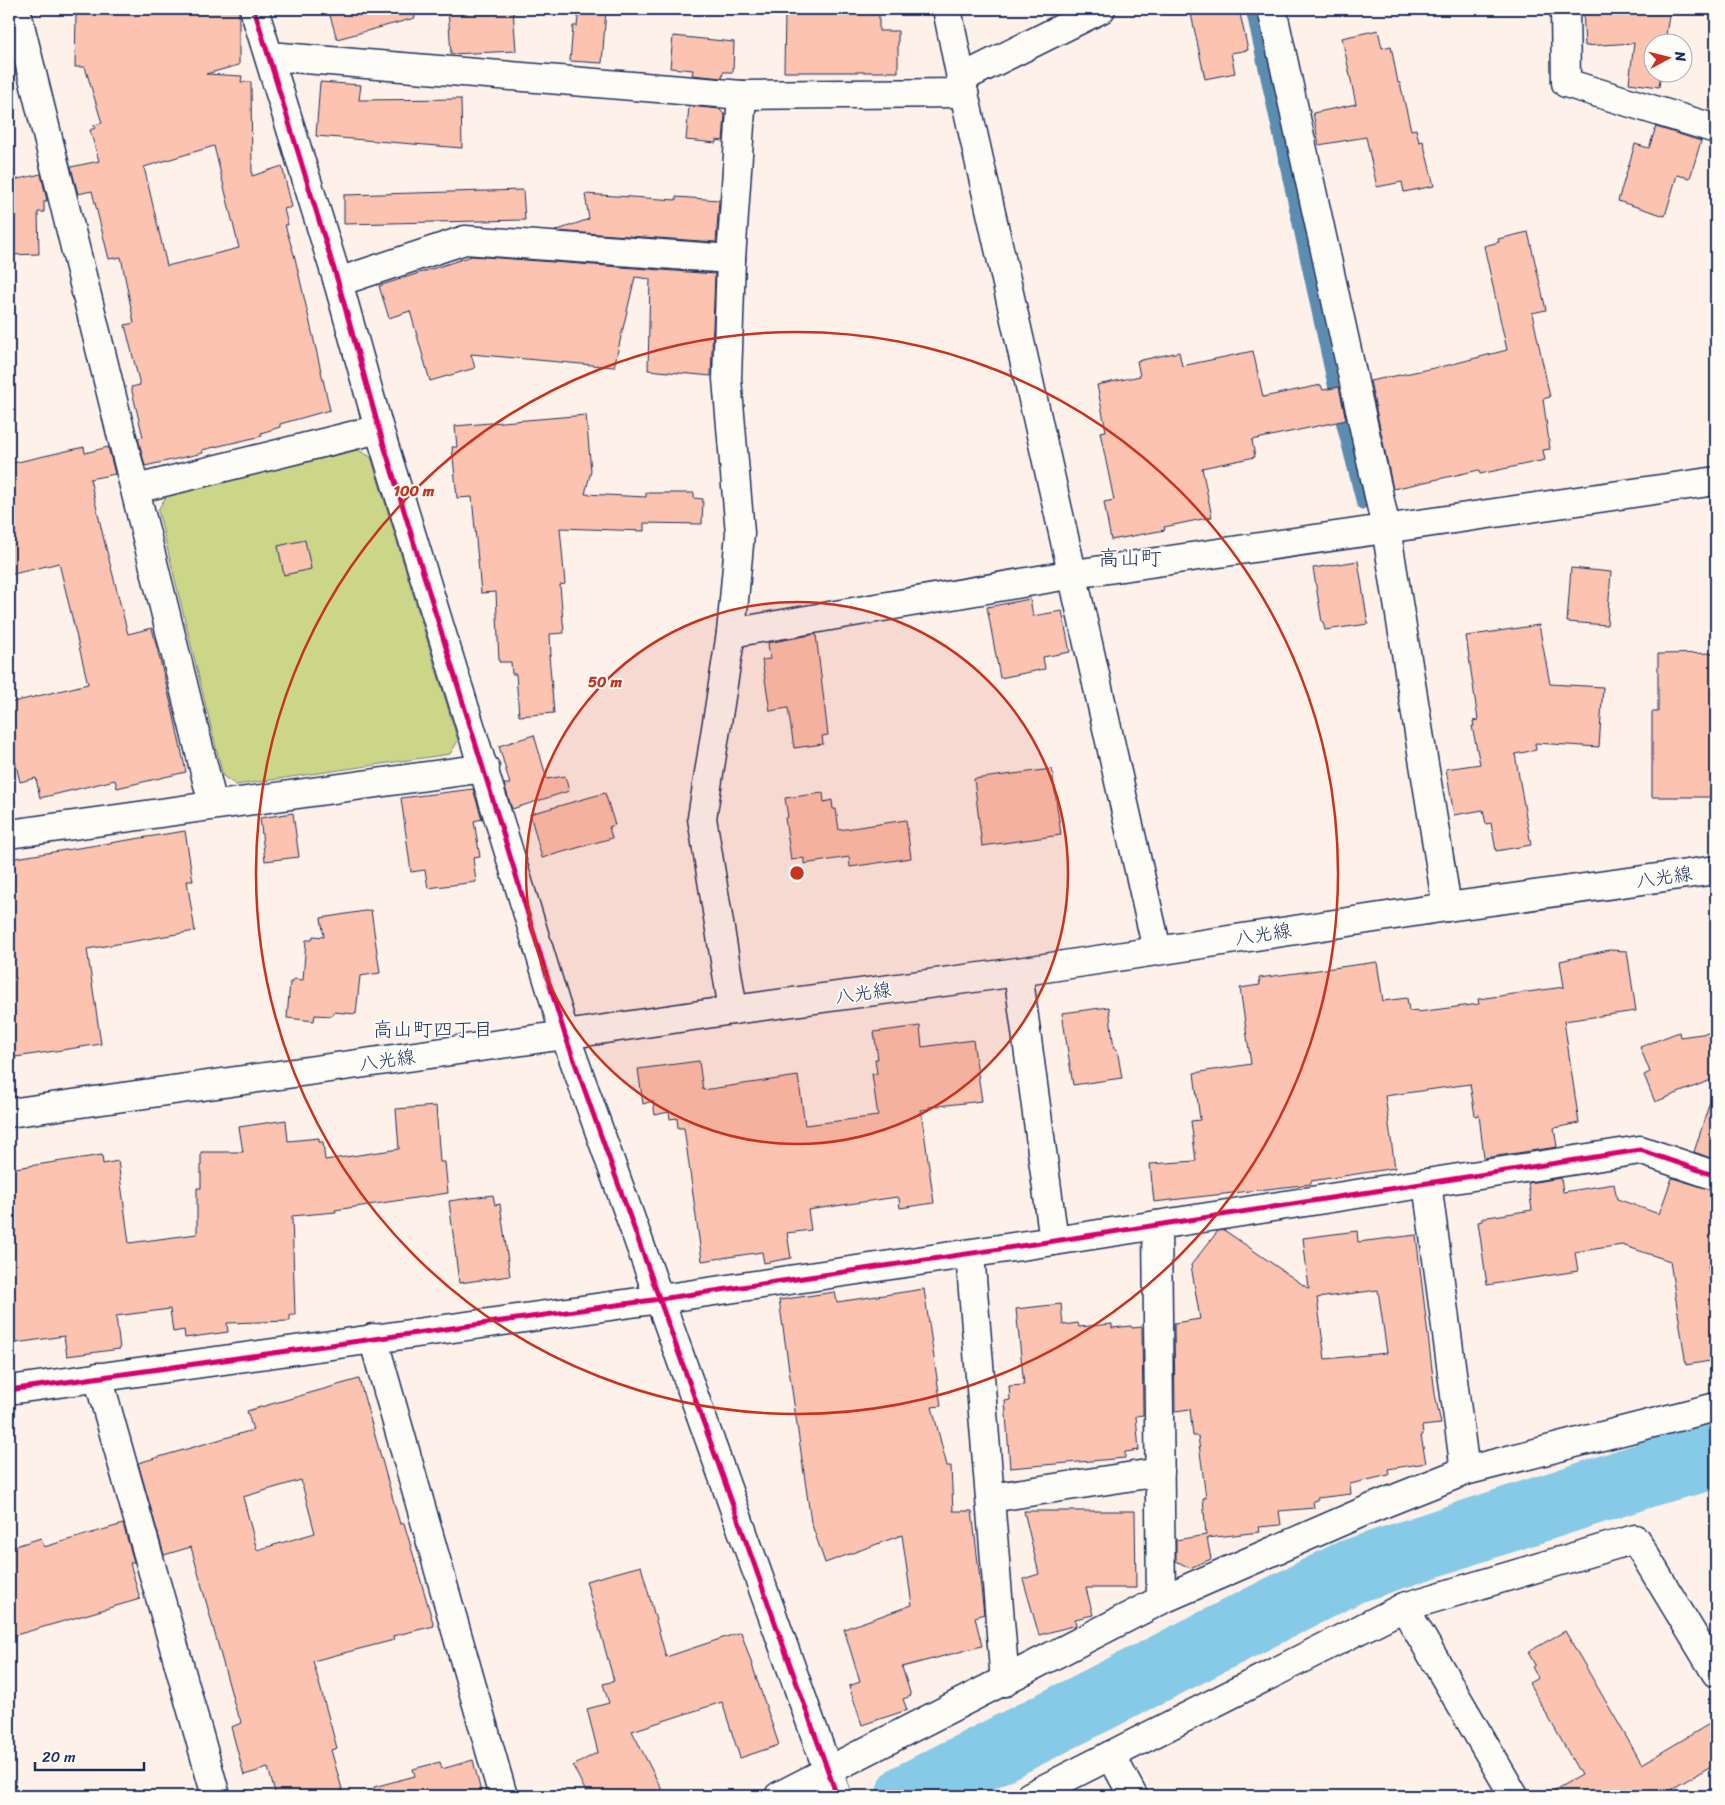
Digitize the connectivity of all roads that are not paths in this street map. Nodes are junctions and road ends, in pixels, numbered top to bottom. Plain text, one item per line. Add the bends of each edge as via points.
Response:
1 (15, 9) edge
2 (254, 9) edge
3 (947, 9) edge
4 (1101, 9) edge
5 (1272, 9) edge
6 (1566, 9) edge
7 (9, 14) edge
8 (269, 56) junction
9 (963, 85) junction
10 (742, 95) junction
11 (1716, 129) edge
12 (731, 259) junction
13 (338, 282) junction
14 (379, 429) junction
15 (1716, 481) edge
16 (136, 489) junction
17 (1386, 528) junction
18 (1074, 574) junction
19 (730, 633) junction
20 (485, 768) junction
21 (213, 805) junction
22 (9, 834) edge
23 (1716, 870) edge
24 (1447, 907) junction
25 (1157, 950) junction
26 (1018, 972) junction
27 (733, 1010) junction
28 (565, 1035) junction
29 (9, 1113) edge
30 (1716, 1176) edge
31 (1427, 1183) junction
32 (1157, 1225) junction
33 (1054, 1241) junction
34 (970, 1254) junction
35 (660, 1299) junction
36 (373, 1338) junction
37 (98, 1377) junction
38 (9, 1390) edge
39 (1716, 1407) edge
40 (1465, 1471) junction
41 (1160, 1472) junction
42 (990, 1498) junction
43 (1161, 1600) junction
44 (1404, 1607) junction
45 (1716, 1673) edge
46 (1004, 1682) junction
47 (1111, 1754) junction
48 (833, 1786) edge
49 (216, 1796) edge
50 (503, 1796) edge
51 (779, 1796) edge
52 (1030, 1796) edge
53 (1133, 1796) edge
54 (1514, 1796) edge

1 - 7 street
1 - 16 street
2 - 8 street
3 - 9 street
4 - 9 street
5 - 17 street
6 - 11 street via 1566,83
8 - 10 street
8 - 13 street
9 - 10 street
9 - 18 street
10 - 12 street
12 - 13 street via 465,240
12 - 19 street via 727,379 740,533
13 - 14 street
14 - 16 street
14 - 20 street
15 - 17 street
16 - 21 street
17 - 18 street
17 - 24 street
18 - 19 street
18 - 25 street
19 - 27 street via 702,818
20 - 21 street
20 - 28 street
21 - 22 street
23 - 24 street, 八光線
24 - 25 street, 八光線
25 - 26 street, 八光線
26 - 27 street, 八光線
26 - 33 street
27 - 28 street, 八光線
28 - 29 street, 八光線
28 - 35 street
30 - 31 street via 1640,1150
31 - 32 street
31 - 40 street
32 - 33 street
32 - 41 street
33 - 34 street
34 - 35 street
34 - 42 street
35 - 36 street
35 - 48 street
36 - 37 street
36 - 50 street
37 - 38 street
37 - 49 street
39 - 40 street
40 - 43 street
41 - 42 street
41 - 43 street
42 - 46 street
43 - 46 street
44 - 45 street via 1635,1539
44 - 47 street
44 - 54 street
46 - 48 street
47 - 52 street
47 - 53 street
48 - 51 street

